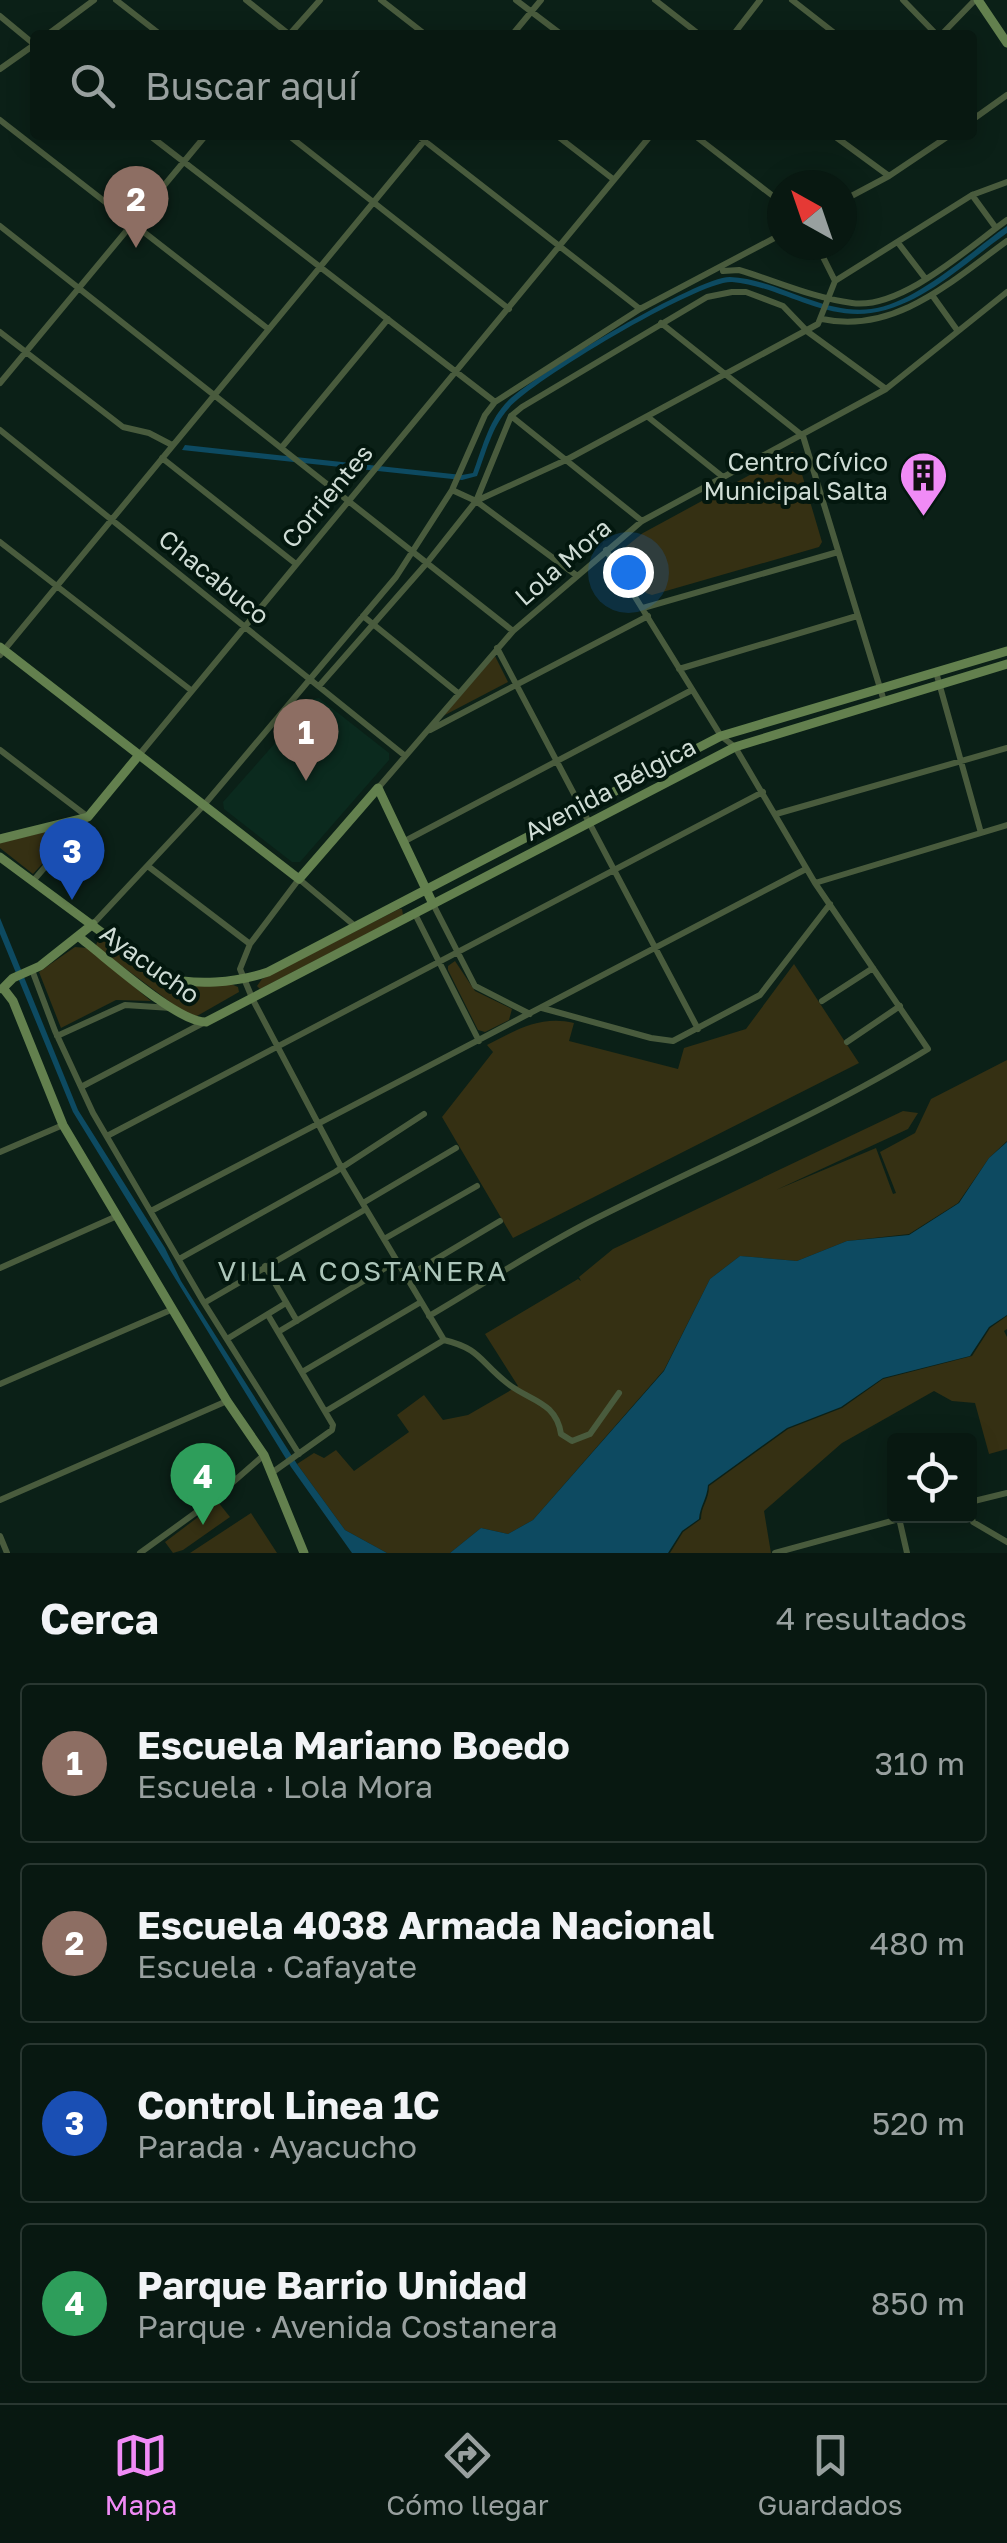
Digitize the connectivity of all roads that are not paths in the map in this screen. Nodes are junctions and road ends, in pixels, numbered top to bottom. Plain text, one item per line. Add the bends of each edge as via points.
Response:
1 (94, 0) edge
2 (116, 0) edge
3 (246, 0) edge
4 (320, 0) edge
5 (380, 0) edge
6 (516, 0) edge
7 (541, 0) edge
8 (655, 0) edge
9 (760, 0) edge
10 (792, 0) edge
11 (903, 0) edge
12 (976, 0) edge
13 (531, 12) junction
14 (0, 16) edge
15 (54, 30) edge
16 (154, 30) edge
17 (284, 30) edge
18 (294, 30) edge
19 (419, 30) edge
20 (516, 30) edge
21 (555, 30) edge
22 (694, 30) edge
23 (737, 30) edge
24 (831, 30) edge
25 (934, 30) edge
26 (944, 30) edge
27 (30, 40) edge
28 (1007, 43) edge
29 (30, 48) edge
30 (0, 69) edge
31 (1007, 96) edge
32 (977, 117) edge
33 (0, 120) edge
34 (155, 140) edge
35 (202, 140) edge
36 (294, 140) edge
37 (422, 140) edge
38 (428, 140) edge
39 (563, 140) edge
40 (647, 140) edge
41 (700, 140) edge
42 (841, 140) edge
43 (942, 140) edge
44 (184, 162) junction
45 (888, 176) junction
46 (614, 179) junction
47 (1007, 182) edge
48 (767, 191) edge
49 (857, 194) edge
50 (972, 195) junction
51 (372, 201) junction
52 (1007, 220) edge
53 (133, 224) junction
54 (0, 226) edge
55 (996, 228) junction
56 (1007, 240) edge
57 (767, 242) edge
58 (560, 244) junction
59 (898, 244) junction
60 (824, 260) edge
61 (318, 266) junction
62 (718, 270) junction
63 (925, 278) junction
64 (835, 281) junction
65 (80, 288) junction
66 (1007, 292) edge
67 (932, 295) junction
68 (829, 298) junction
69 (509, 309) junction
70 (640, 309) junction
71 (823, 317) junction
72 (388, 319) junction
73 (660, 323) junction
74 (267, 328) junction
75 (957, 330) junction
76 (0, 332) edge
77 (808, 332) junction
78 (26, 352) junction
79 (455, 372) junction
80 (725, 375) junction
81 (0, 384) edge
82 (886, 388) junction
83 (214, 394) junction
84 (495, 402) junction
85 (511, 416) junction
86 (648, 417) junction
87 (0, 430) edge
88 (803, 436) junction
89 (172, 445) junction
90 (285, 449) junction
91 (162, 458) junction
92 (566, 460) junction
93 (724, 477) junction
94 (452, 490) junction
95 (476, 500) junction
96 (349, 502) junction
97 (110, 519) junction
98 (642, 521) junction
99 (0, 542) edge
100 (606, 550) junction
101 (838, 552) junction
102 (413, 554) junction
103 (296, 564) junction
104 (426, 564) junction
105 (576, 575) junction
106 (55, 585) junction
107 (646, 612) junction
108 (363, 616) junction
109 (857, 616) junction
110 (373, 624) junction
111 (245, 626) junction
112 (513, 631) junction
113 (497, 648) junction
114 (1, 650) edge
115 (1007, 651) edge
116 (1007, 664) edge
117 (680, 668) junction
118 (936, 672) junction
119 (309, 678) junction
120 (517, 683) junction
121 (938, 684) junction
122 (319, 686) junction
123 (880, 689) junction
124 (692, 690) junction
125 (192, 691) junction
126 (458, 693) junction
127 (884, 701) junction
128 (424, 732) junction
129 (721, 736) junction
130 (735, 747) junction
131 (1007, 748) edge
132 (0, 750) edge
133 (404, 754) junction
134 (139, 755) junction
135 (559, 761) junction
136 (961, 762) junction
137 (378, 788) junction
138 (763, 792) junction
139 (204, 805) junction
140 (584, 809) junction
141 (776, 814) junction
142 (88, 817) junction
143 (591, 822) junction
144 (1007, 825) edge
145 (980, 832) junction
146 (0, 839) edge
147 (402, 843) junction
148 (0, 857) edge
149 (149, 867) junction
150 (806, 868) junction
151 (615, 870) junction
152 (299, 880) junction
153 (33, 881) junction
154 (814, 883) junction
155 (426, 890) junction
156 (433, 904) junction
157 (830, 904) junction
158 (415, 914) junction
159 (93, 924) junction
160 (356, 926) junction
161 (79, 936) junction
162 (250, 944) junction
163 (656, 949) junction
164 (457, 951) junction
165 (439, 962) junction
166 (873, 968) junction
167 (32, 970) junction
168 (244, 980) junction
169 (2, 990) edge
170 (253, 1000) junction
171 (822, 1001) dead end
172 (900, 1006) junction
173 (172, 1008) junction
174 (540, 1008) junction
175 (530, 1014) junction
176 (206, 1022) junction
177 (698, 1029) junction
178 (57, 1036) junction
179 (479, 1040) junction
180 (847, 1042) dead end
181 (278, 1046) junction
182 (81, 1087) junction
183 (424, 1114) dead end
184 (320, 1124) junction
185 (63, 1125) junction
186 (107, 1136) junction
187 (456, 1148) dead end
188 (0, 1152) edge
189 (341, 1167) junction
190 (477, 1186) dead end
191 (364, 1206) junction
192 (151, 1211) junction
193 (118, 1216) junction
194 (500, 1221) dead end
195 (384, 1240) junction
196 (179, 1259) junction
197 (398, 1261) junction
198 (265, 1266) junction
199 (0, 1268) edge
200 (406, 1277) junction
201 (421, 1302) junction
202 (204, 1303) junction
203 (286, 1303) junction
204 (174, 1308) junction
205 (268, 1314) junction
206 (429, 1316) junction
207 (297, 1321) junction
208 (278, 1332) junction
209 (227, 1339) junction
210 (444, 1340) junction
211 (302, 1372) junction
212 (0, 1384) edge
213 (619, 1393) dead end
214 (227, 1401) junction
215 (326, 1411) junction
216 (299, 1454) junction
217 (264, 1455) junction
218 (273, 1472) junction
219 (1007, 1493) edge
220 (0, 1500) edge
221 (977, 1500) edge
222 (887, 1521) edge
223 (900, 1523) edge
224 (975, 1523) edge
225 (0, 1536) edge
226 (1007, 1542) edge
227 (775, 1552) edge
228 (8, 1553) edge
229 (140, 1553) edge
230 (304, 1553) edge
231 (907, 1553) edge

1 - 15 street
2 - 16 street
3 - 17 street
4 - 18 street
5 - 19 street
6 - 13 street
7 - 13 street
8 - 22 street
9 - 23 street
10 - 24 street
11 - 25 street
12 - 26 street
12 - 28 main road
13 - 20 street
13 - 21 street
14 - 27 street
29 - 30 street
31 - 32 street
33 - 53 street
34 - 44 street
35 - 44 street
36 - 51 street
37 - 51 street
38 - 58 street
39 - 46 street
40 - 46 street, Corrientes
41 - 48 street
42 - 45 street
43 - 45 street
44 - 53 street
44 - 61 street
45 - 49 street
46 - 58 street, Corrientes
47 - 50 street
50 - 55 street
50 - 59 street
51 - 61 street
51 - 69 street
52 - 55 street
53 - 65 street
53 - 74 street
54 - 65 street
55 - 63 street
56 - 67 street
57 - 62 street
58 - 69 street, Corrientes
58 - 70 street
59 - 63 street
59 - 64 street
60 - 64 street
61 - 72 street
61 - 74 street
62 - 68 street via 739,270
62 - 70 street
63 - 68 street via 878,302
64 - 68 street
65 - 78 street
65 - 83 street
66 - 75 street, Lola Mora
67 - 71 street via 882,317
67 - 75 street
68 - 71 street
69 - 79 street, Corrientes
70 - 84 street
71 - 77 street
72 - 79 street
72 - 90 street
73 - 77 street via 707,297 746,292 783,306
73 - 80 street
73 - 85 street
74 - 83 street
75 - 82 street, Lola Mora
76 - 78 street
77 - 80 street
77 - 82 street
78 - 81 street
78 - 89 street via 123,427
79 - 84 street
79 - 96 street, Corrientes
80 - 86 street
80 - 88 street
82 - 88 street, Lola Mora
83 - 89 street
83 - 90 street
84 - 94 street
85 - 92 street
85 - 95 street
86 - 92 street
86 - 93 street
87 - 97 street, Chacabuco
88 - 93 street, Lola Mora
88 - 101 street
89 - 91 street
90 - 96 street
91 - 97 street
91 - 103 street
92 - 95 street
92 - 98 street
93 - 98 street, Lola Mora
94 - 95 street
94 - 102 street
95 - 104 street
95 - 105 street
96 - 102 street
96 - 103 street, Corrientes
97 - 106 street
97 - 111 street, Chacabuco
98 - 100 street, Lola Mora
99 - 106 street
100 - 105 street, Lola Mora
100 - 107 street
101 - 107 street
101 - 109 street
102 - 104 street
102 - 108 street
103 - 111 street, Corrientes
104 - 110 street
104 - 112 street
105 - 112 street, Lola Mora
106 - 114 street
106 - 125 street
107 - 117 street
107 - 120 street
108 - 110 street
108 - 119 street
109 - 117 street
109 - 123 street
110 - 122 street
110 - 126 street
111 - 119 street, Chacabuco
111 - 125 street, Corrientes
112 - 113 street, Lola Mora
113 - 120 street
113 - 126 street, Lola Mora
114 - 134 main road
115 - 118 main road, Avenida Bélgica
116 - 121 main road, Avenida Bélgica
117 - 124 street
118 - 121 street
118 - 123 main road, Avenida Bélgica
119 - 122 street, Chacabuco
119 - 139 street
120 - 128 street
120 - 135 street
121 - 127 main road, Avenida Bélgica
121 - 136 street
122 - 133 street, Chacabuco
123 - 127 street
123 - 129 main road, Avenida Bélgica
124 - 129 street
124 - 135 street
125 - 134 street, Corrientes
126 - 128 street, Lola Mora
127 - 130 main road, Avenida Bélgica
128 - 133 street, Lola Mora
129 - 130 street
129 - 140 main road, Avenida Bélgica
130 - 138 street
130 - 143 main road, Avenida Bélgica
131 - 136 street
132 - 142 street
133 - 137 street, Lola Mora
134 - 139 main road
134 - 142 main road, Corrientes
135 - 140 street
135 - 147 street
136 - 141 street
136 - 145 street
137 - 147 main road
137 - 152 main road, Lola Mora
138 - 141 street
138 - 151 street
139 - 149 street
139 - 152 main road
140 - 143 street
140 - 155 main road, Avenida Bélgica
141 - 150 street
142 - 146 main road
142 - 153 street, Corrientes
143 - 151 street
143 - 156 main road, Avenida Bélgica
144 - 145 street
145 - 154 street
147 - 155 main road
148 - 153 main road, Ayacucho
149 - 159 street
149 - 162 street
150 - 154 street
150 - 163 street
151 - 163 street
151 - 164 street
152 - 160 street
152 - 162 street, Lola Mora
153 - 159 main road, Ayacucho
154 - 157 street
155 - 156 main road
155 - 160 main road, Avenida Bélgica
156 - 158 main road, Avenida Bélgica
156 - 164 street
157 - 166 street
157 - 177 street via 760,995
158 - 165 street
158 - 170 main road, Avenida Bélgica
159 - 161 main road
159 - 168 main road, Ayacucho via 162,978
160 - 168 main road, Ayacucho
161 - 167 main road
161 - 173 main road, Ayacucho
162 - 168 street, Lola Mora via 240,969
163 - 174 street
163 - 177 street
164 - 165 street
164 - 175 street via 475,986
165 - 179 street
165 - 181 street
166 - 171 street
166 - 172 street
167 - 169 main road
167 - 178 street
168 - 170 street
169 - 185 main road via 13,1001
170 - 176 main road, Ayacucho
170 - 181 street
172 - 180 street
172 - 206 street via 928,1049 588,1223
173 - 176 main road, Ayacucho
173 - 178 street via 125,1005
174 - 175 street
174 - 177 street via 663,1041
175 - 179 street
176 - 182 street
178 - 182 street
179 - 184 street
181 - 184 street
181 - 186 street
182 - 186 street
183 - 189 street
184 - 189 street
184 - 192 street
185 - 188 street
185 - 193 main road
186 - 192 street
187 - 191 street
189 - 191 street
189 - 196 street
190 - 195 street
191 - 195 street
191 - 198 street
192 - 196 street
193 - 199 street
193 - 204 main road
194 - 200 street
195 - 197 street
196 - 202 street
197 - 200 street
197 - 207 street
198 - 202 street
198 - 203 street
200 - 201 street
201 - 206 street
201 - 211 street
202 - 209 street
203 - 205 street
203 - 207 street
204 - 212 street
204 - 214 main road
205 - 208 street
205 - 209 street
206 - 210 street
207 - 208 street
208 - 211 street
209 - 216 street
210 - 213 street via 472,1348 505,1382 543,1403 572,1441 590,1434
210 - 215 street
211 - 215 street
214 - 217 main road
214 - 220 street
215 - 216 street via 332,1430
216 - 218 street
217 - 218 main road
217 - 229 street
218 - 230 main road
219 - 221 street
222 - 227 street
223 - 231 street
224 - 226 street
225 - 228 street

